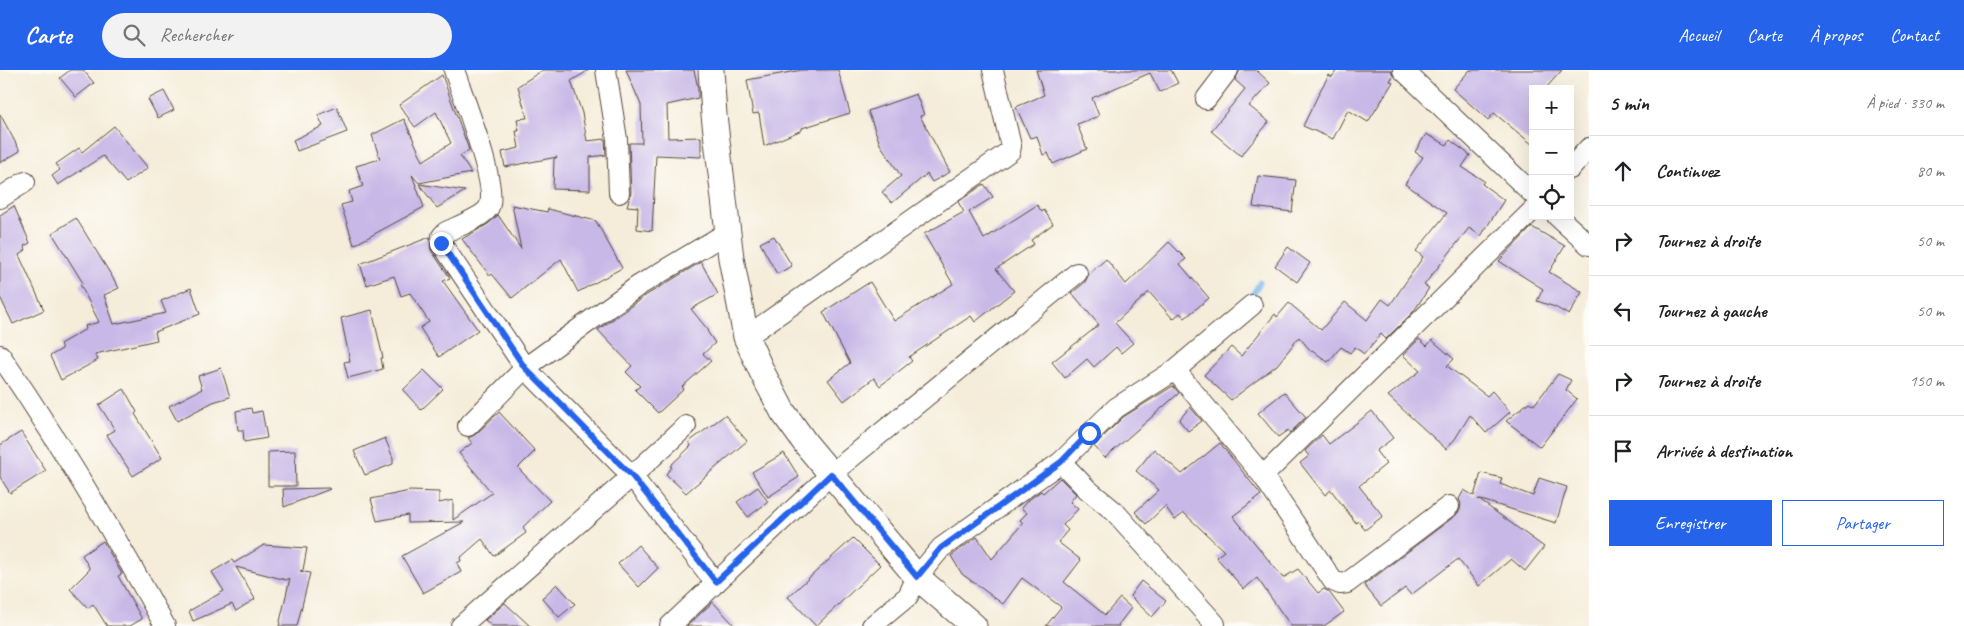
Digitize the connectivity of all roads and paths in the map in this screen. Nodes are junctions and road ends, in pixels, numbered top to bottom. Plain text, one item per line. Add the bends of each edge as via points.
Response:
1 (454, 70) edge
2 (606, 70) edge
3 (711, 70) edge
4 (993, 70) edge
5 (1228, 70) edge
6 (1403, 70) edge
7 (1206, 100) dead end
8 (1589, 148) edge
9 (1574, 165) edge
10 (25, 182) dead end
11 (1529, 190) edge
12 (619, 192) dead end
13 (0, 198) edge
14 (1529, 214) edge
15 (1561, 220) edge
16 (728, 232) junction
17 (1589, 245) edge
18 (1078, 273) dead end
19 (1252, 305) dead end
20 (746, 337) junction
21 (0, 355) edge
22 (525, 368) junction
23 (1175, 370) junction
24 (468, 426) dead end
25 (686, 426) dead end
26 (1061, 462) junction
27 (831, 474) junction
28 (632, 476) junction
29 (1263, 476) junction
30 (1449, 506) dead end
31 (917, 577) junction
32 (716, 582) junction
33 (1215, 624) dead end
34 (165, 626) edge
35 (461, 626) edge
36 (670, 626) edge
37 (872, 626) edge
38 (974, 626) edge

1 - 22 street via 484,158 490,197 489,207 446,232 441,243
2 - 12 street via 617,139
3 - 16 street
4 - 20 street via 1010,151
5 - 7 street
6 - 11 street
8 - 9 street
10 - 13 street
14 - 29 street
15 - 17 street
16 - 20 street
16 - 22 street via 638,286
18 - 27 street
19 - 23 street
20 - 27 street via 783,412
21 - 34 street via 123,549
22 - 24 street
22 - 28 street
23 - 26 street via 1116,408
23 - 29 street
25 - 28 street
26 - 31 street via 941,548
26 - 33 street via 1114,512
27 - 31 street
27 - 32 street
28 - 32 street
28 - 35 street
29 - 30 street via 1333,581 1340,584 1347,583
31 - 37 street via 908,596
31 - 38 street
32 - 36 street

